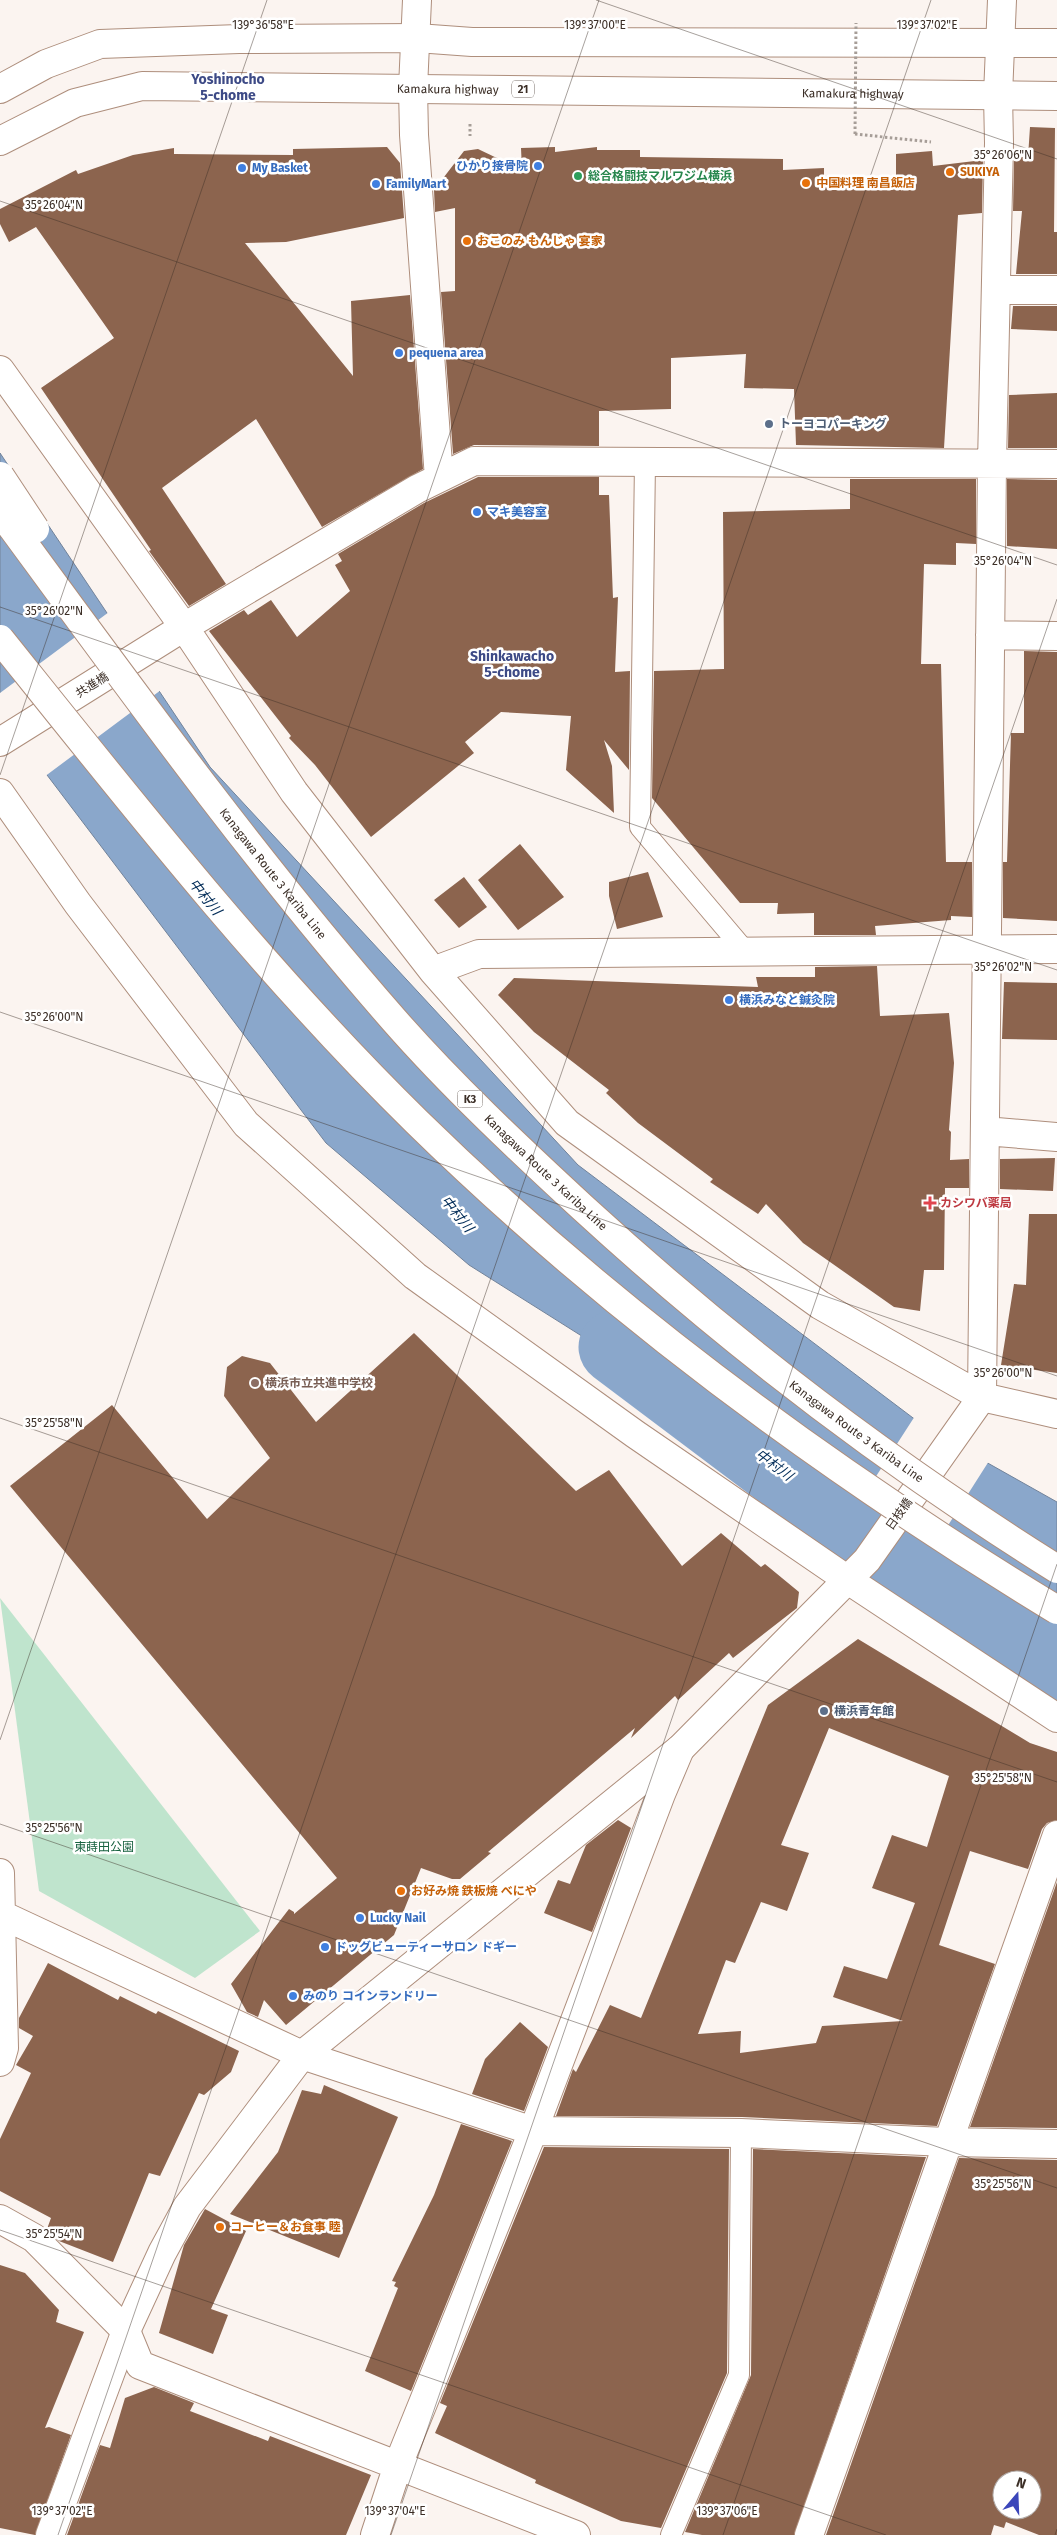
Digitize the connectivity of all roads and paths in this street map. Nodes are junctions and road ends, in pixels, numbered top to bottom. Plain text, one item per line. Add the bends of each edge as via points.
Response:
1 (418, 0) edge
2 (1002, 0) edge
3 (856, 23) dead end
4 (417, 38) junction
5 (999, 43) junction
6 (1057, 43) edge
7 (413, 88) junction
8 (0, 89) edge
9 (998, 95) junction
10 (1057, 96) edge
11 (0, 141) edge
12 (931, 142) dead end
13 (996, 290) junction
14 (1057, 290) edge
15 (0, 370) edge
16 (645, 462) junction
17 (992, 464) junction
18 (1057, 464) edge
19 (0, 476) edge
20 (439, 478) junction
21 (0, 511) edge
22 (184, 627) junction
23 (990, 635) junction
24 (1057, 636) edge
25 (0, 639) edge
26 (0, 742) edge
27 (207, 792) junction
28 (0, 793) edge
29 (988, 949) junction
30 (1057, 949) edge
31 (745, 951) junction
32 (433, 971) junction
33 (986, 1131) junction
34 (1057, 1136) edge
35 (982, 1397) junction
36 (1057, 1414) edge
37 (1057, 1569) edge
38 (848, 1580) junction
39 (1057, 1610) edge
40 (1057, 1718) edge
41 (680, 1749) junction
42 (1057, 1836) edge
43 (0, 1873) edge
44 (2, 1915) junction
45 (302, 2054) junction
46 (0, 2062) edge
47 (533, 2131) junction
48 (741, 2133) junction
49 (947, 2142) junction
50 (1057, 2144) edge
51 (0, 2219) edge
52 (126, 2331) junction
53 (398, 2465) junction
54 (50, 2535) edge
55 (375, 2535) edge
56 (576, 2535) edge
57 (671, 2535) edge
58 (809, 2535) edge

1 - 4 main road
2 - 5 main road
3 - 12 path, bridge via 855,134
4 - 5 main road via 472,42
4 - 7 main road
4 - 8 main road via 100,44 46,64
5 - 6 main road
5 - 9 main road
7 - 9 main road, Kamakura highway / 21
7 - 11 main road, Kamakura highway / 21 via 142,86 76,103
7 - 20 main road
9 - 10 main road, Kamakura highway / 21
9 - 13 main road
13 - 14 main road
13 - 17 main road
15 - 22 main road
16 - 17 main road, 共進橋
16 - 20 main road, 共進橋 via 474,460
16 - 31 lane via 640,827
17 - 18 main road, 共進橋
17 - 23 main road
19 - 27 main road, bridge
20 - 22 main road, 共進橋
21 - 27 main road, Kanagawa Route 3 Kariba Line / K3, bridge
22 - 26 main road, 共進橋
22 - 32 main road via 294,792
23 - 24 main road
23 - 29 main road
25 - 39 main road, bridge via 163,842 294,995 417,1122 510,1208 587,1277 698,1365 836,1465
27 - 37 main road, Kanagawa Route 3 Kariba Line / K3, bridge via 304,914 397,1023 506,1138 648,1268 779,1376 900,1466
28 - 38 main road via 78,904 246,1124 415,1276 635,1434
29 - 30 main road
29 - 31 main road
29 - 33 main road
31 - 32 main road via 479,954
32 - 35 main road via 567,1123 820,1305
33 - 34 main road
33 - 35 main road
35 - 36 main road
35 - 38 main road, 日枝橋, bridge via 867,1560
38 - 40 main road
38 - 41 main road, 日枝橋
41 - 45 main road, 日枝橋
41 - 47 main road
42 - 49 main road
43 - 44 main road
44 - 45 main road
44 - 46 main road via 4,2048
45 - 47 main road
45 - 52 main road, 日枝橋 via 187,2207
47 - 48 main road
47 - 53 main road
48 - 49 main road
48 - 57 lane via 739,2375
49 - 50 main road
49 - 58 main road
51 - 52 main road via 34,2238
52 - 53 main road via 140,2365
52 - 54 main road, 日枝橋
53 - 55 main road
53 - 56 main road

